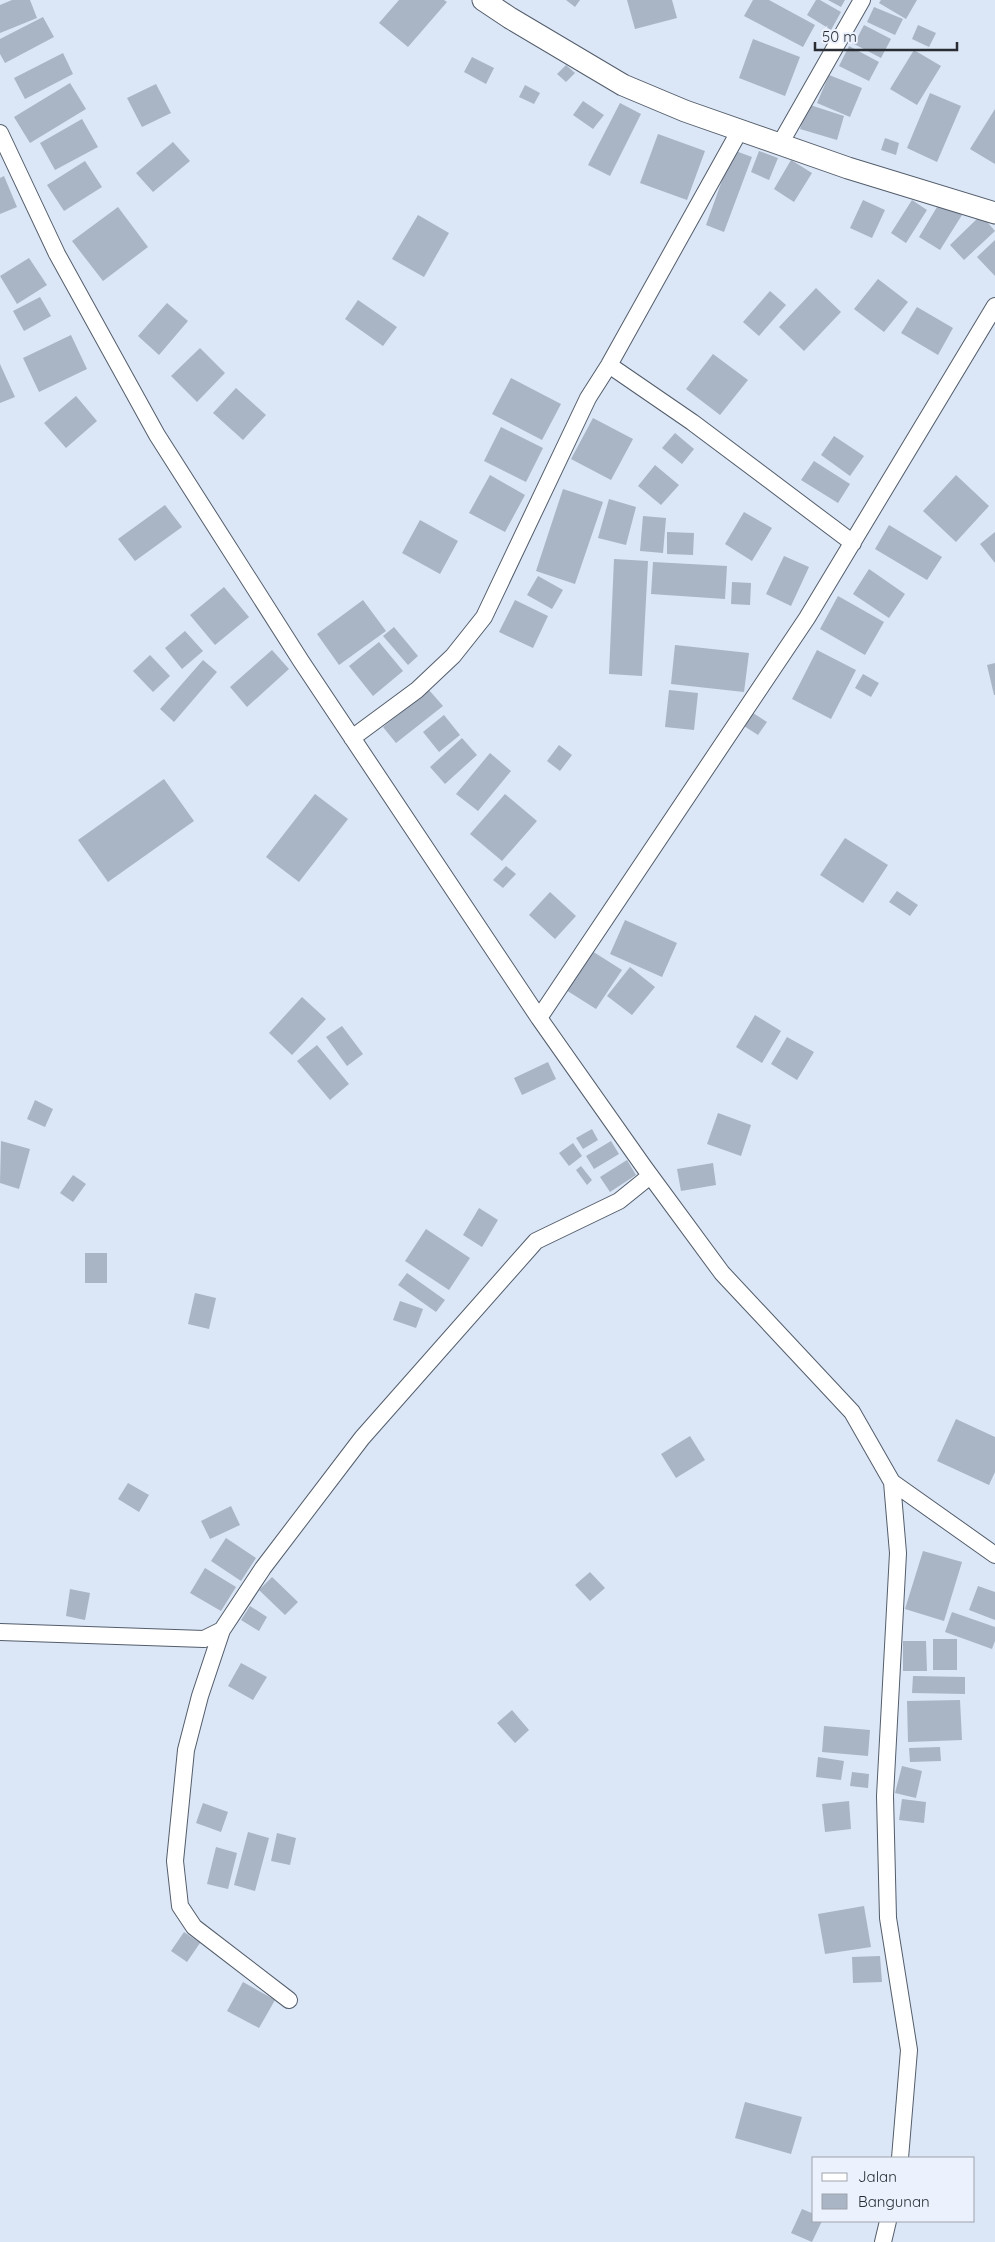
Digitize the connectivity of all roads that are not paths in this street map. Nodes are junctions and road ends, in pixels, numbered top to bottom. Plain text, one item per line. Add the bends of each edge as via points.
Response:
1 (483, 0) edge
2 (862, 0) edge
3 (740, 130) junction
4 (0, 133) edge
5 (780, 144) junction
6 (995, 214) edge
7 (995, 306) edge
8 (609, 365) junction
9 (853, 543) junction
10 (352, 738) junction
11 (539, 1018) junction
12 (650, 1176) junction
13 (892, 1482) junction
14 (995, 1555) edge
15 (222, 1630) junction
16 (0, 1632) edge
17 (289, 2000) dead end
18 (900, 2157) edge
19 (888, 2222) edge
20 (884, 2242) edge

1 - 3 street via 623,86 685,112
2 - 5 street
3 - 5 street
3 - 8 street
4 - 10 street via 57,254 157,435
5 - 6 street
7 - 9 street
8 - 9 street via 692,422
8 - 10 street via 588,398 484,617 453,656 417,690
9 - 11 street via 807,618
10 - 11 street
11 - 12 street
12 - 13 street via 722,1273 852,1412
12 - 15 street via 619,1201 536,1241 362,1438 263,1568
13 - 14 street
13 - 18 street via 898,1553 885,1796 888,1918 909,2050
15 - 16 street via 204,1639
15 - 17 street via 186,1750 175,1861 180,1906 194,1927
19 - 20 street

